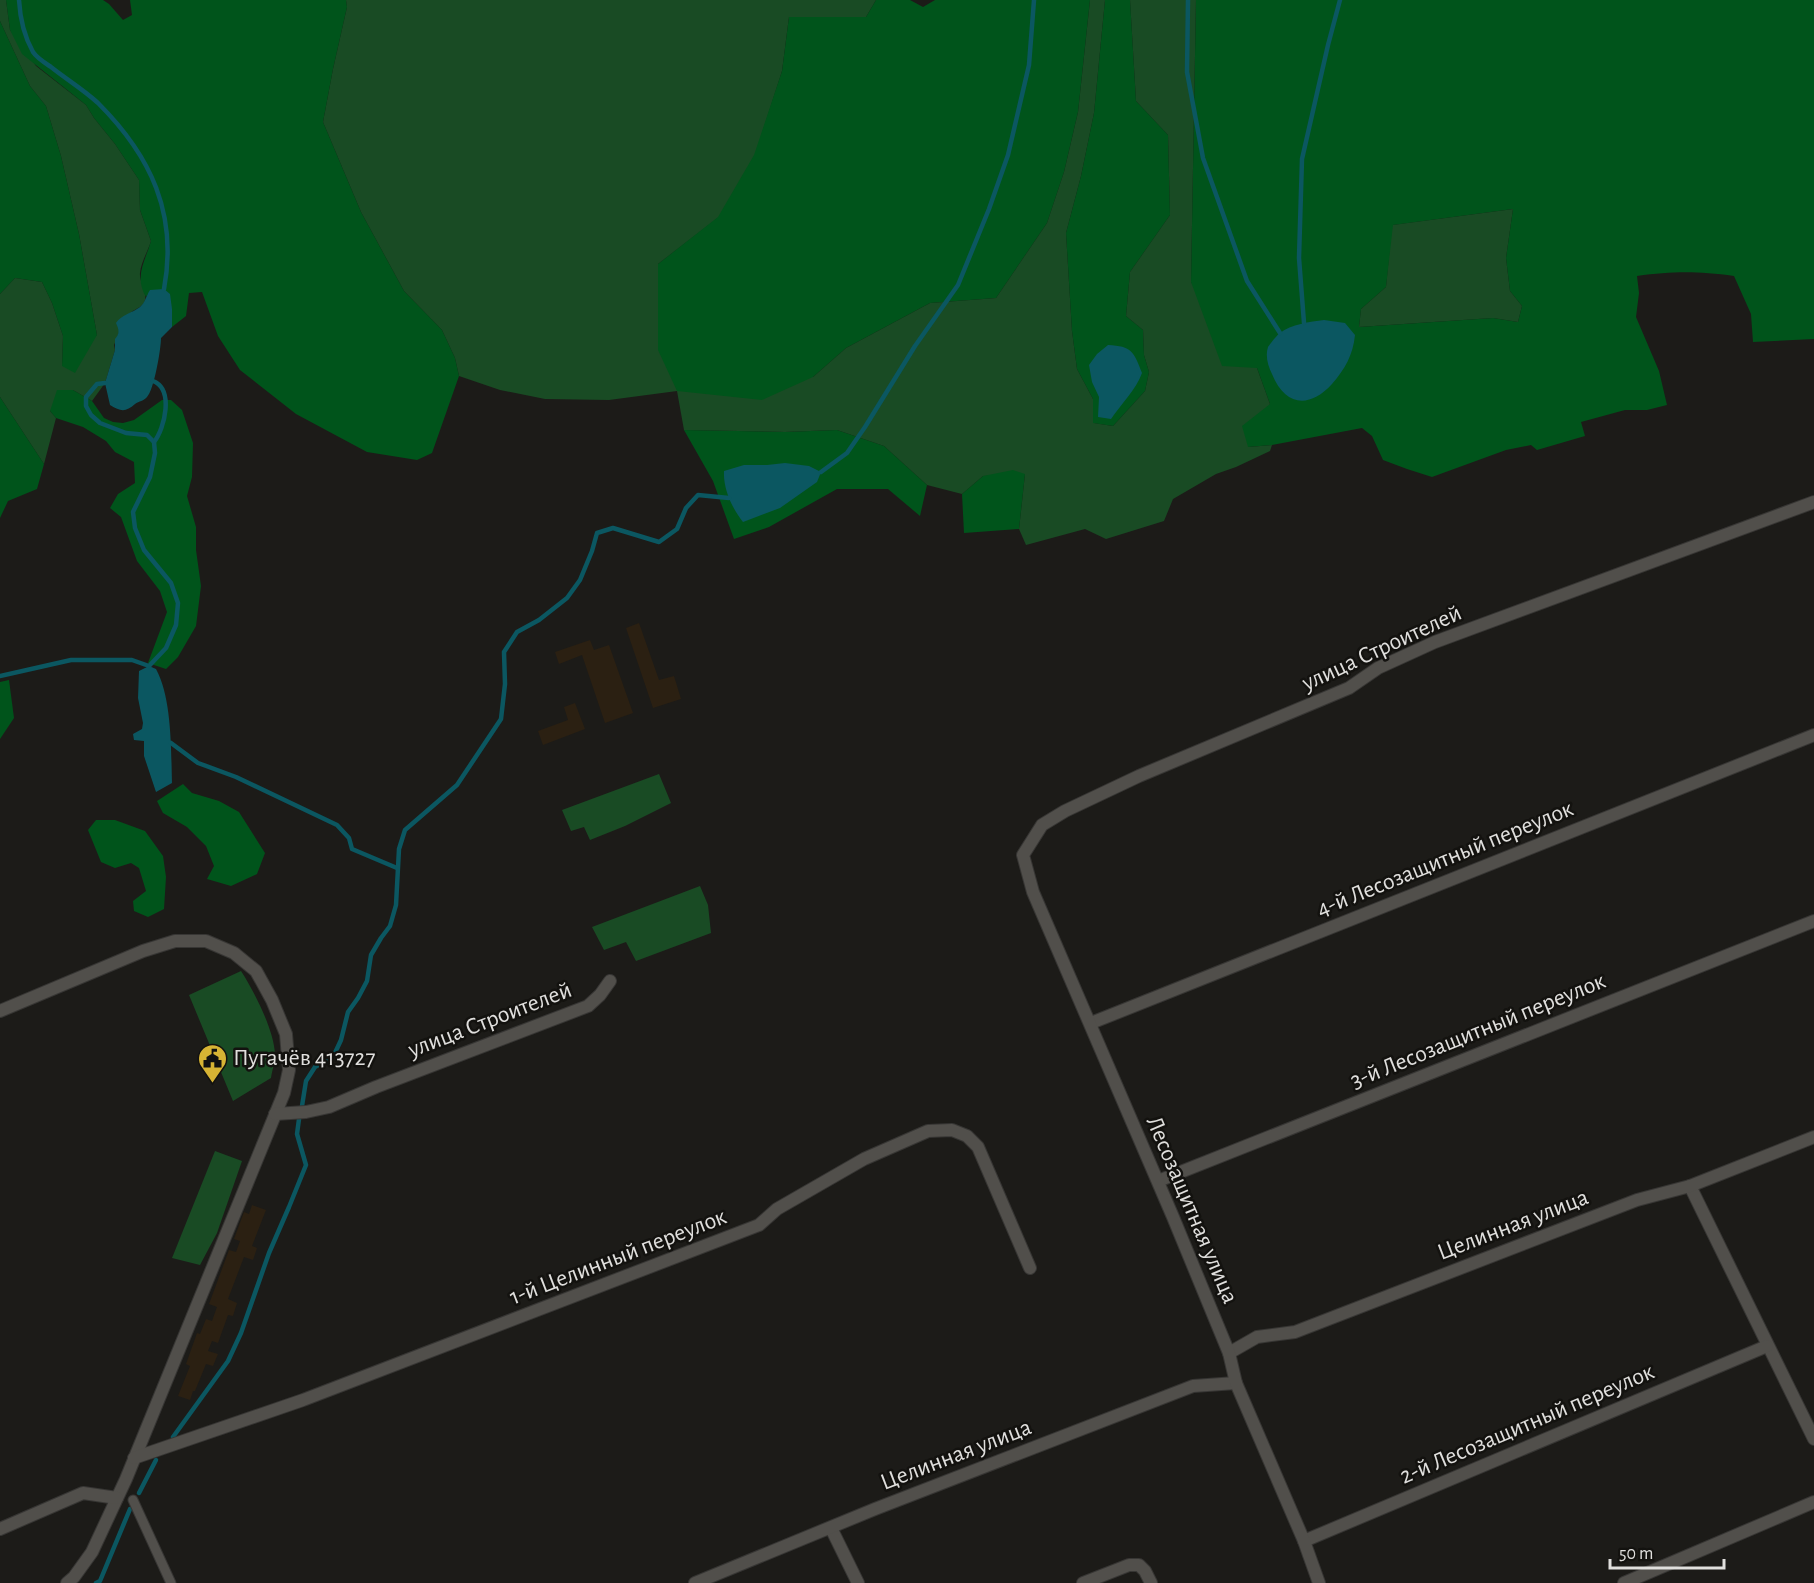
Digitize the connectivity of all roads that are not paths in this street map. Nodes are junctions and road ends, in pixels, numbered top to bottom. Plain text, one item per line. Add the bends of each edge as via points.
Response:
1 (1814, 502) edge
2 (1814, 735) edge
3 (1023, 855) joint
4 (1814, 921) edge
5 (610, 981) dead end
6 (0, 1011) edge
7 (1091, 1023) junction
8 (275, 1114) junction
9 (1814, 1137) edge
10 (1158, 1181) junction
11 (1690, 1186) junction
12 (1030, 1268) dead end
13 (1767, 1346) junction
14 (1229, 1353) junction
15 (1236, 1383) junction
16 (1814, 1439) edge
17 (134, 1458) junction
18 (117, 1498) junction
19 (133, 1500) dead end
20 (1814, 1502) edge
21 (831, 1528) junction
22 (0, 1529) edge
23 (1304, 1541) junction
24 (67, 1583) edge
25 (171, 1583) edge
26 (696, 1583) edge
27 (858, 1583) edge
28 (1083, 1583) edge
29 (1151, 1583) edge
30 (1319, 1583) edge
31 (1624, 1583) edge

1 - 3 street, улица Строителей via 1435,642 1378,668 1349,688 1065,810 1042,825
2 - 7 street, 4-й Лесозащитный переулок
3 - 7 street, Лесозащитная улица via 1033,892
4 - 10 street, 3-й Лесозащитный переулок
5 - 8 street, улица Строителей via 588,1006 329,1107
6 - 8 street via 143,951 175,941 206,941 234,953 256,971 286,1034 289,1070
7 - 10 street, Лесозащитная улица
8 - 17 street
9 - 11 street, Целинная улица
10 - 14 street, Лесозащитная улица
11 - 13 street
11 - 14 street, Целинная улица via 1637,1200 1295,1332 1257,1337
12 - 17 street, 1-й Целинный переулок via 978,1147 967,1136 952,1130 928,1131 864,1159 777,1209 759,1225 303,1400
13 - 16 street
13 - 23 street, 2-й Лесозащитный переулок
14 - 15 street, Лесозащитная улица
15 - 21 street, Целинная улица via 1193,1386
15 - 23 street, Лесозащитная улица
17 - 18 street
18 - 22 street via 83,1493
18 - 24 street via 92,1552
19 - 25 street
20 - 31 street
21 - 26 street, Целинная улица
21 - 27 street
23 - 30 street, Лесозащитная улица
28 - 29 street via 1129,1565 1139,1565

